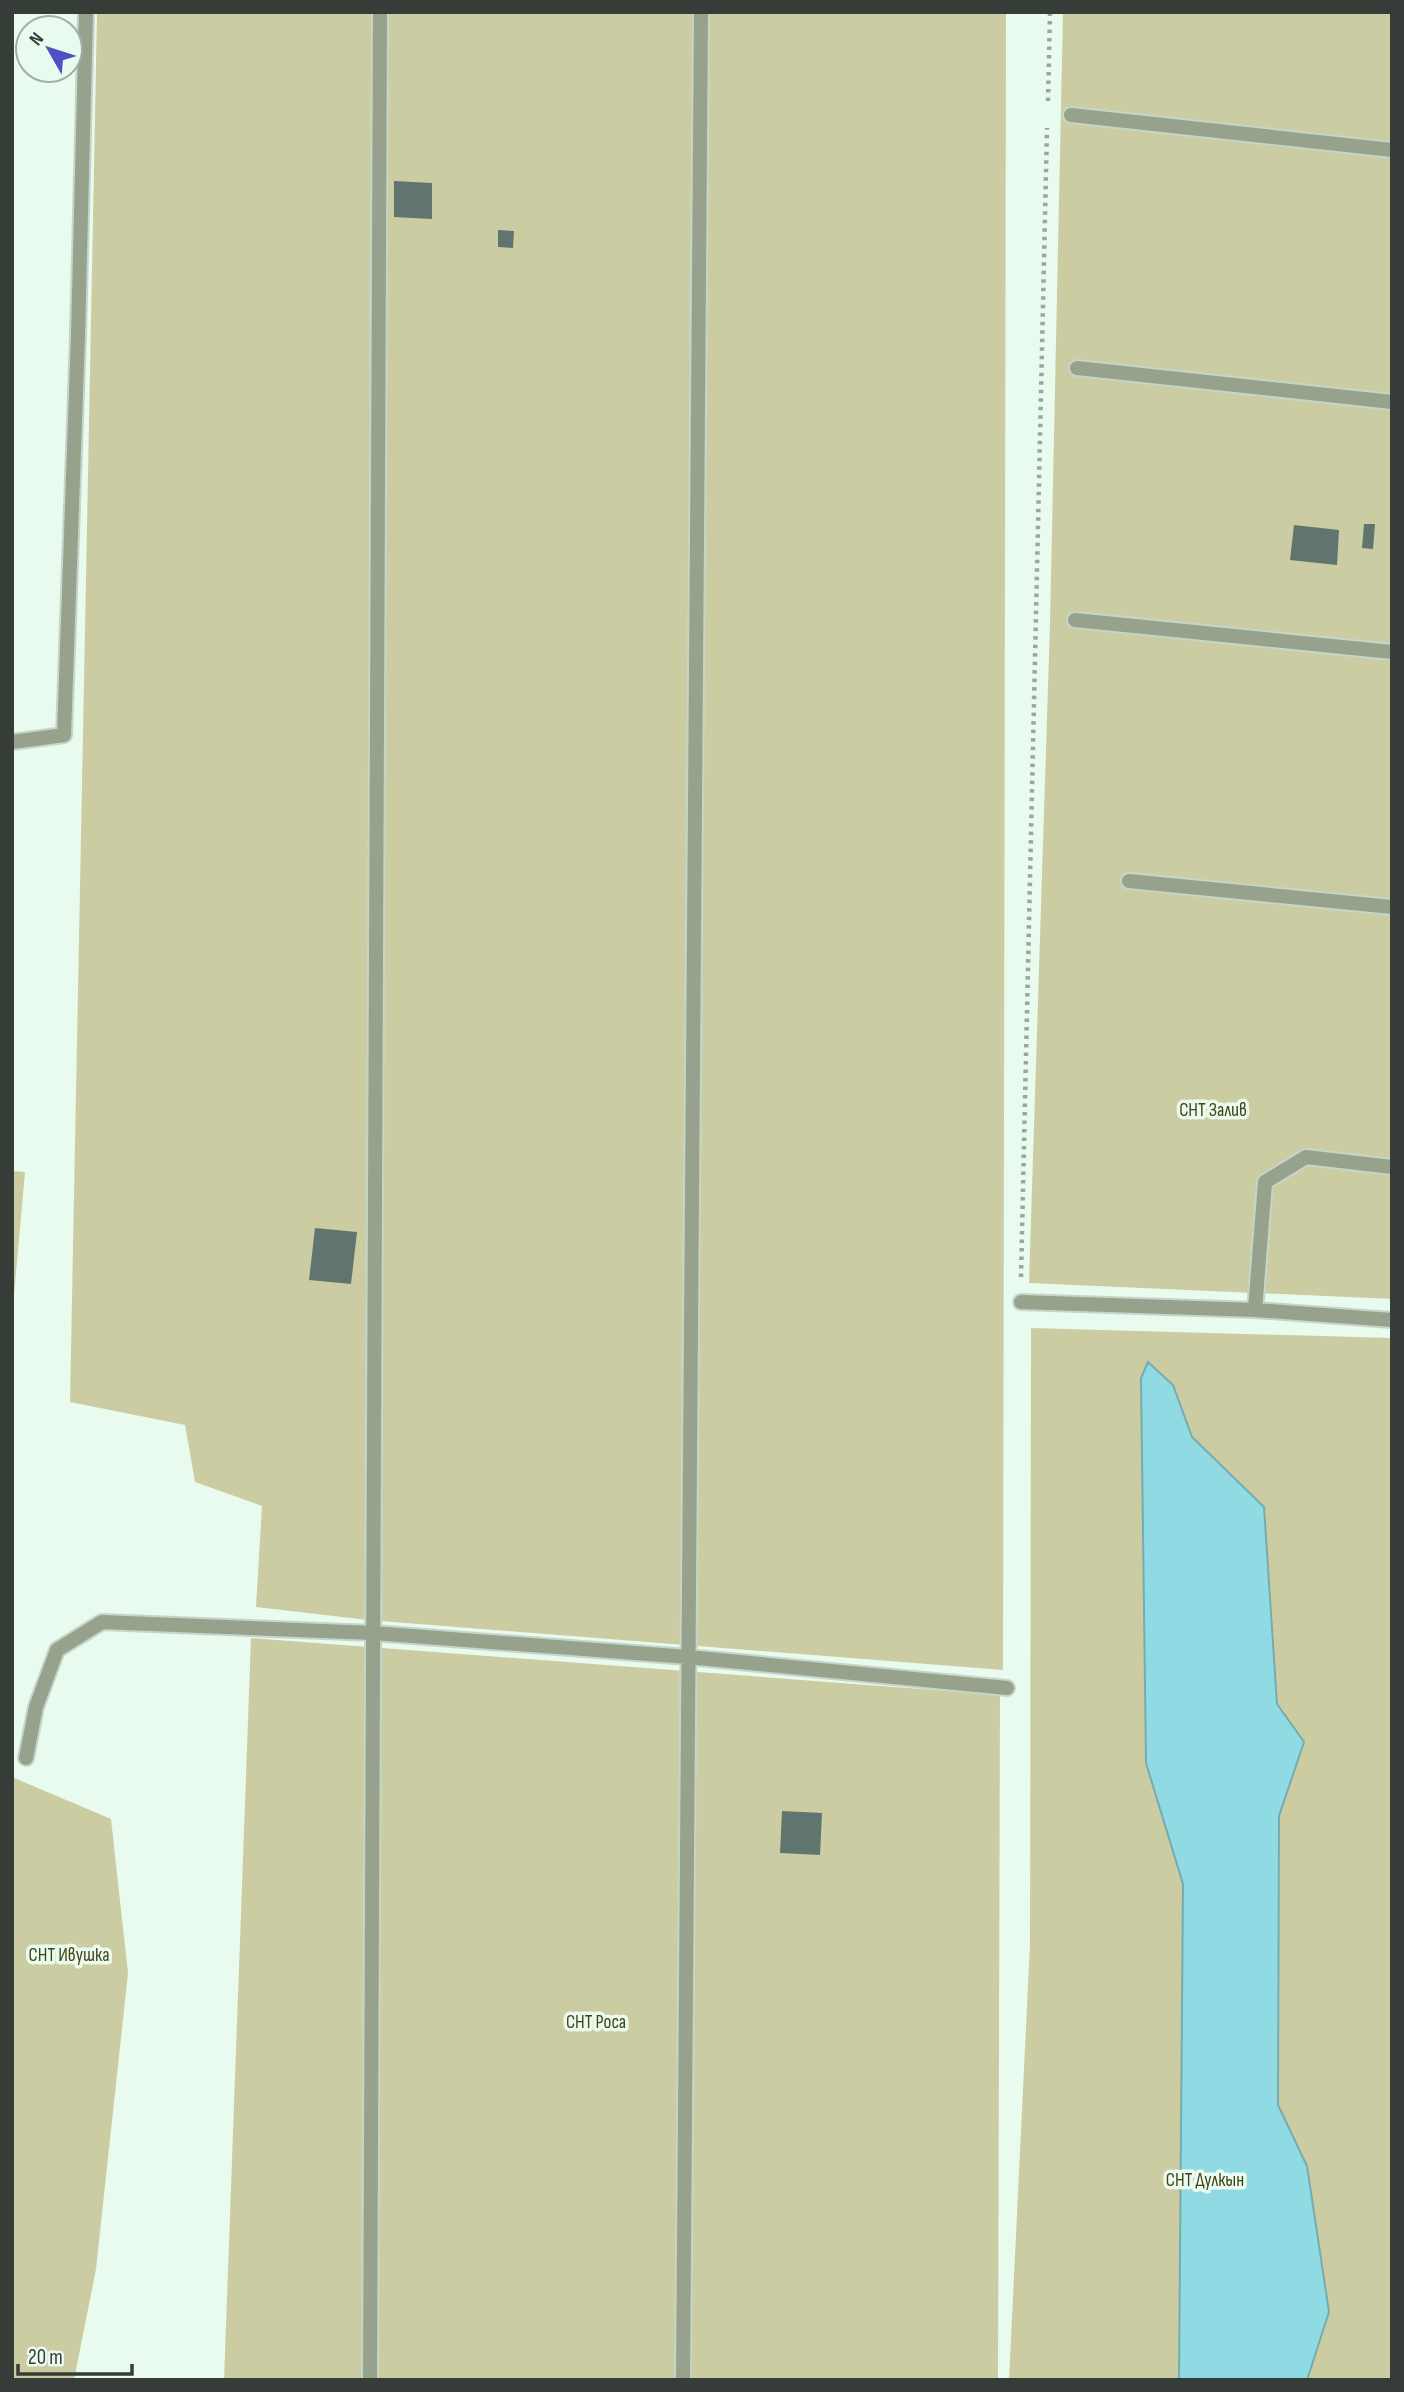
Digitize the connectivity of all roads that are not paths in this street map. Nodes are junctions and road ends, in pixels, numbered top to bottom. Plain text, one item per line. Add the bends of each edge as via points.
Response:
1 (86, 12) edge
2 (380, 12) edge
3 (701, 12) edge
4 (1071, 115) dead end
5 (1392, 150) edge
6 (1077, 368) dead end
7 (1392, 402) edge
8 (1075, 620) dead end
9 (1392, 652) edge
10 (12, 743) edge
11 (1129, 881) dead end
12 (1392, 907) edge
13 (1392, 1167) edge
14 (1021, 1302) road end
15 (1255, 1310) junction
16 (1392, 1320) edge
17 (373, 1633) junction
18 (688, 1657) junction
19 (1007, 1688) dead end
20 (26, 1758) dead end
21 (370, 2380) edge
22 (683, 2380) edge

1 - 10 lane via 64,735
2 - 17 lane
3 - 18 lane
4 - 5 lane
6 - 7 lane
8 - 9 lane
11 - 12 lane
13 - 15 lane via 1306,1157 1265,1182
14 - 15 lane
15 - 16 lane
17 - 18 lane
17 - 20 lane via 102,1622 57,1650 36,1707
17 - 21 lane
18 - 19 lane
18 - 22 lane

